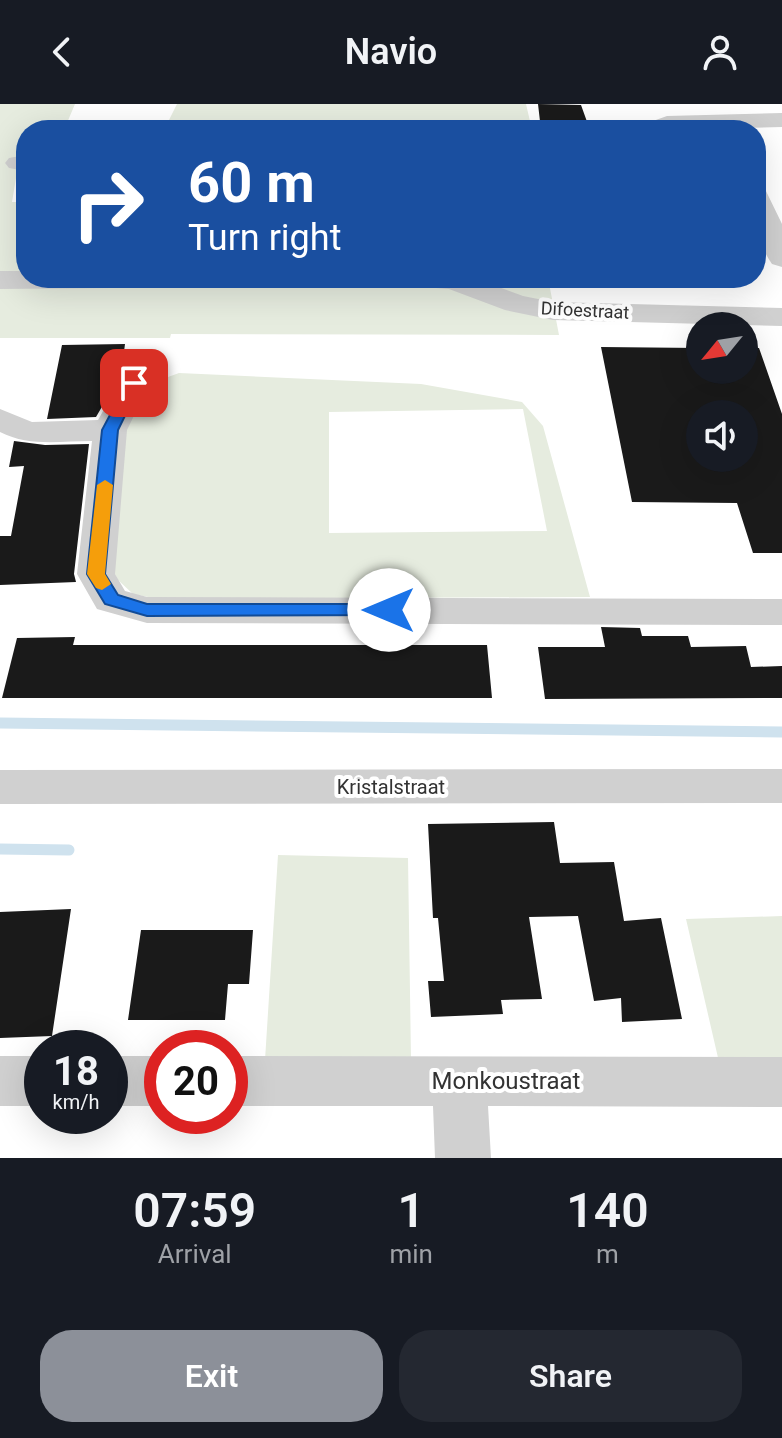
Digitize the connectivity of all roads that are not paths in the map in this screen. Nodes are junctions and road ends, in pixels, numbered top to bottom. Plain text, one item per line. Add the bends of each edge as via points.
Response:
1 (727, 118) edge
2 (703, 120) edge
3 (782, 120) edge
4 (766, 202) edge
5 (782, 258) edge
6 (474, 288) edge
7 (782, 317) edge
8 (134, 383) dead end
9 (0, 419) edge
10 (110, 430) junction
11 (782, 612) edge
12 (782, 786) edge
13 (0, 787) edge
14 (248, 1081) edge
15 (459, 1081) junction
16 (782, 1082) edge
17 (463, 1158) edge

1 - 2 street
1 - 3 street
4 - 5 street
6 - 7 street, Difoestraat via 553,311
8 - 10 street
9 - 10 street via 26,432
10 - 11 street via 96,574 111,600 147,610
12 - 13 street, Kristalstraat
14 - 15 street, Monkoustraat
15 - 16 street, Monkoustraat
15 - 17 street

